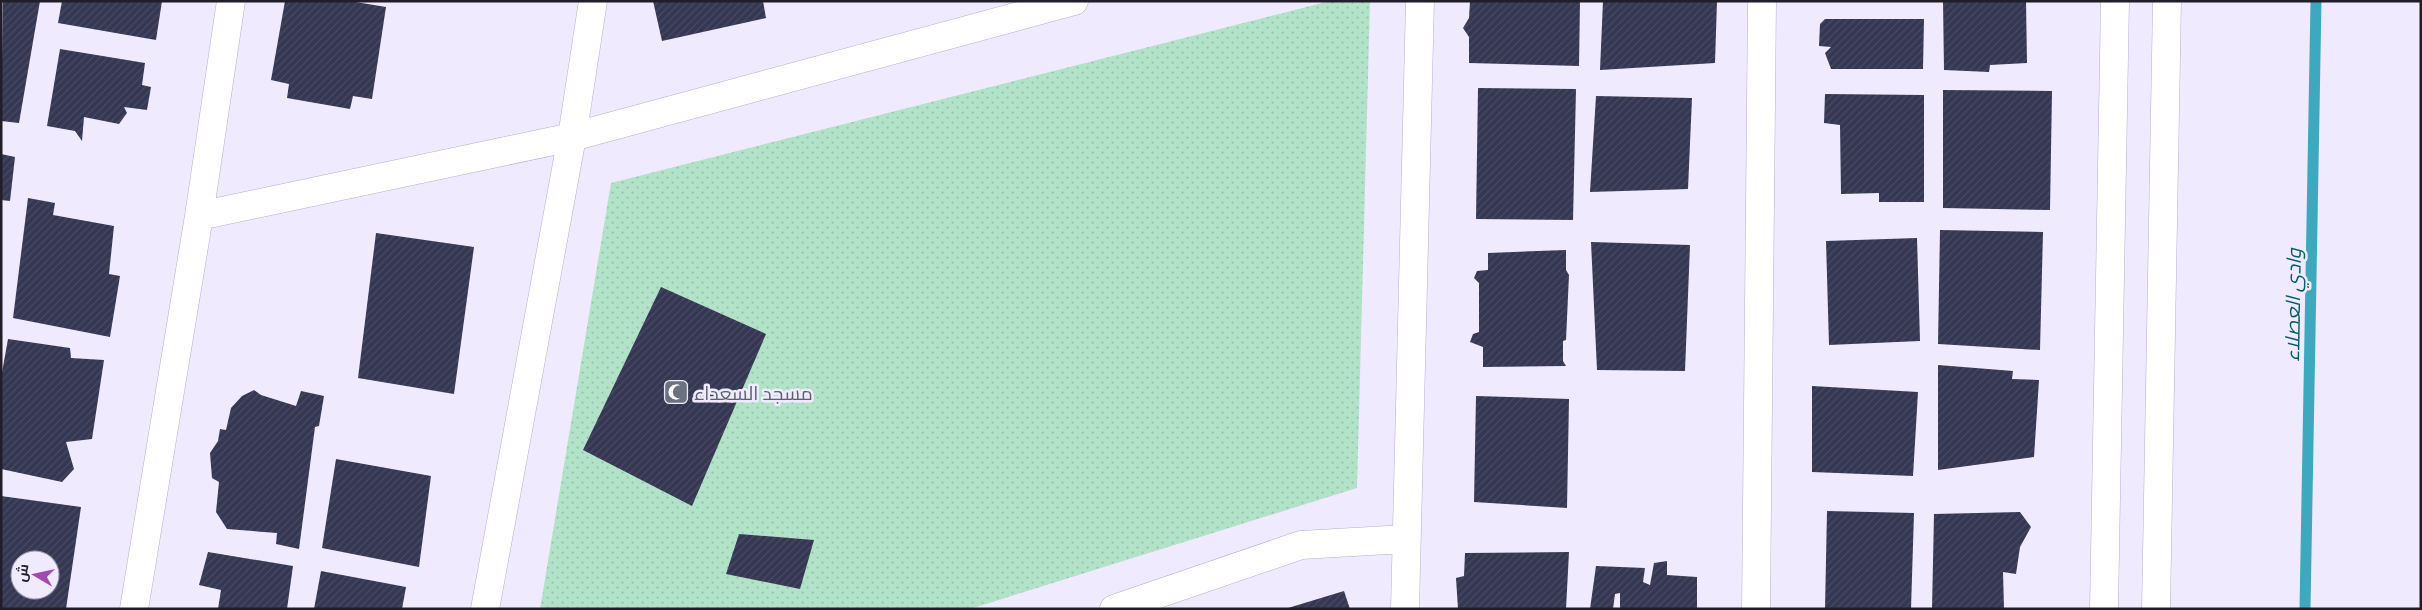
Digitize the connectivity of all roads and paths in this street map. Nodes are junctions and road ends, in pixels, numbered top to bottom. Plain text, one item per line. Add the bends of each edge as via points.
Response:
1 (231, 1) edge
2 (593, 1) edge
3 (1074, 1) edge
4 (1420, 1) edge
5 (1762, 1) edge
6 (2115, 1) edge
7 (2167, 1) edge
8 (572, 137) junction
9 (199, 216) junction
10 (1406, 539) junction
11 (134, 609) edge
12 (486, 609) edge
13 (1114, 609) edge
14 (1405, 609) edge
15 (1756, 609) edge
16 (2104, 609) edge
17 (2156, 609) edge

1 - 9 street
2 - 8 street
3 - 8 street
4 - 10 street
5 - 15 street
6 - 16 street
7 - 17 street
8 - 9 street
8 - 12 street
9 - 11 street
10 - 13 street via 1301,545
10 - 14 street

